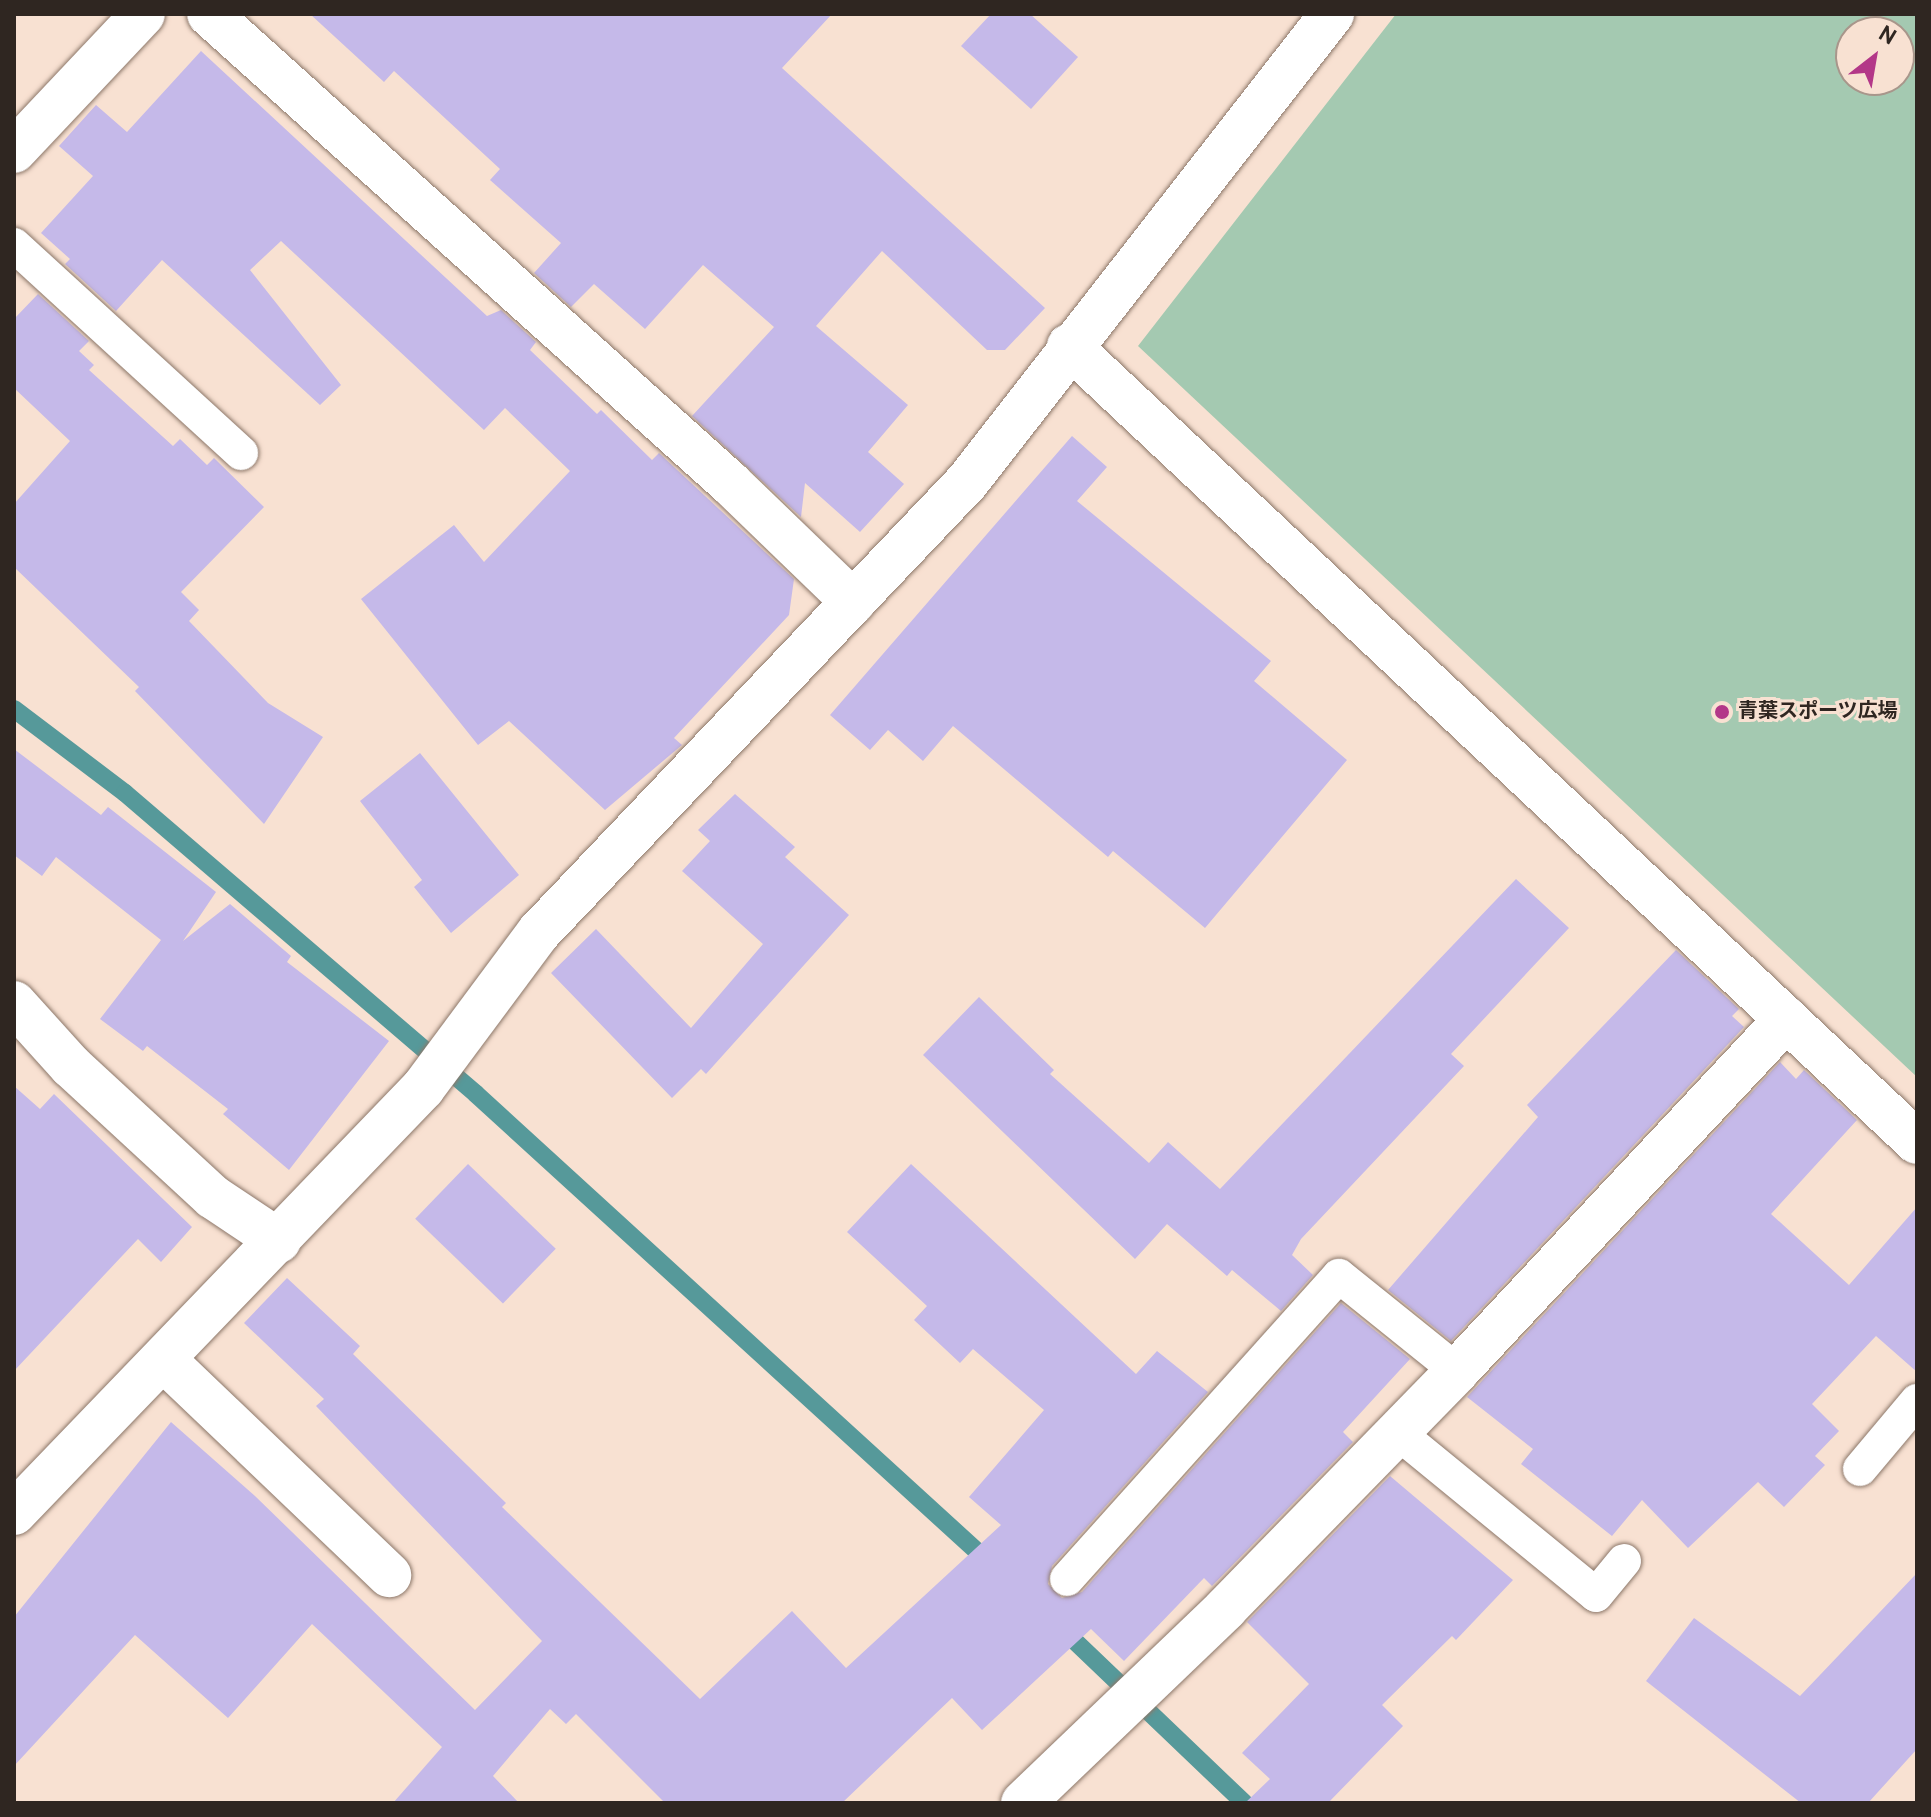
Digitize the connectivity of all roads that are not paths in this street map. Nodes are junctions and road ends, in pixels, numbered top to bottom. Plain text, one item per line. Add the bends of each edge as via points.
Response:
1 (143, 14) edge
2 (209, 14) edge
3 (1331, 14) edge
4 (14, 151) edge
5 (14, 245) edge
6 (1069, 346) junction
7 (241, 453) dead end
8 (853, 602) junction
9 (14, 1003) edge
10 (1786, 1019) junction
11 (1917, 1142) edge
12 (279, 1241) junction
13 (163, 1359) junction
14 (1457, 1371) junction
15 (1917, 1401) edge
16 (1397, 1432) junction
17 (1860, 1469) dead end
18 (14, 1513) edge
19 (1624, 1561) dead end
20 (389, 1575) dead end
21 (1067, 1579) dead end
22 (1023, 1803) edge

1 - 4 street
2 - 8 street via 731,484
3 - 6 street
5 - 7 lane
6 - 8 street via 967,482
6 - 10 street
8 - 12 street via 539,932 423,1088
9 - 12 street via 71,1066 213,1197
10 - 11 street
10 - 14 street
12 - 13 street
13 - 18 street
13 - 20 street
14 - 16 street
14 - 21 lane via 1339,1276
15 - 17 lane
16 - 19 lane via 1596,1595
16 - 22 street

